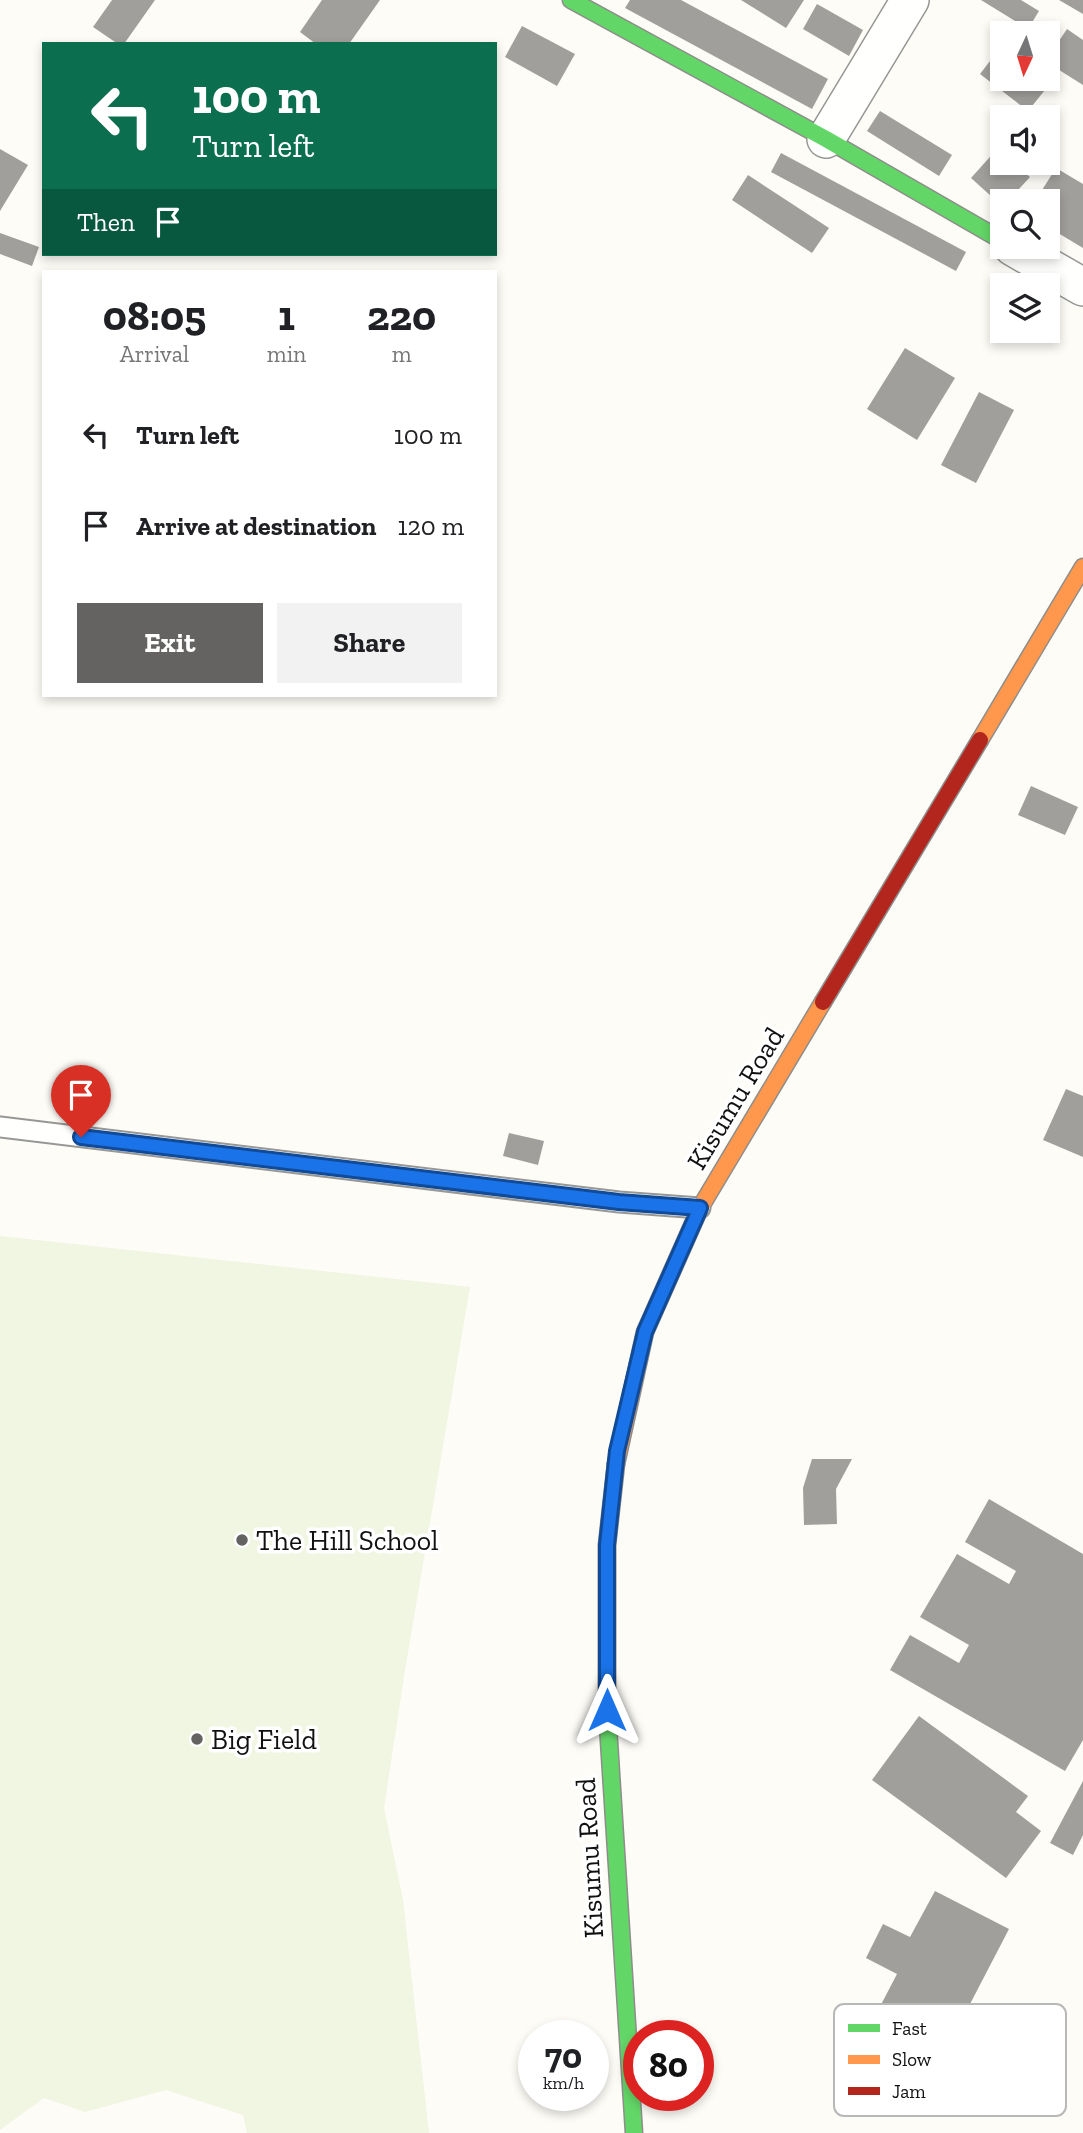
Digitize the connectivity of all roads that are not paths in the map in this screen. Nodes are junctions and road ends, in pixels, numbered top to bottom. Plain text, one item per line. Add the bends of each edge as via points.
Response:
1 (910, 0) edge
2 (585, 3) edge
3 (826, 139) junction
4 (990, 234) edge
5 (1034, 259) edge
6 (1083, 287) edge
7 (1083, 567) edge
8 (0, 1127) edge
9 (700, 1208) junction
10 (634, 2133) edge

1 - 3 street
2 - 3 main road
3 - 4 main road
5 - 6 street
7 - 9 main road, Kisumu Road
8 - 9 lane
9 - 10 main road, Kisumu Road via 645,1332 617,1451 607,1545 607,1710

